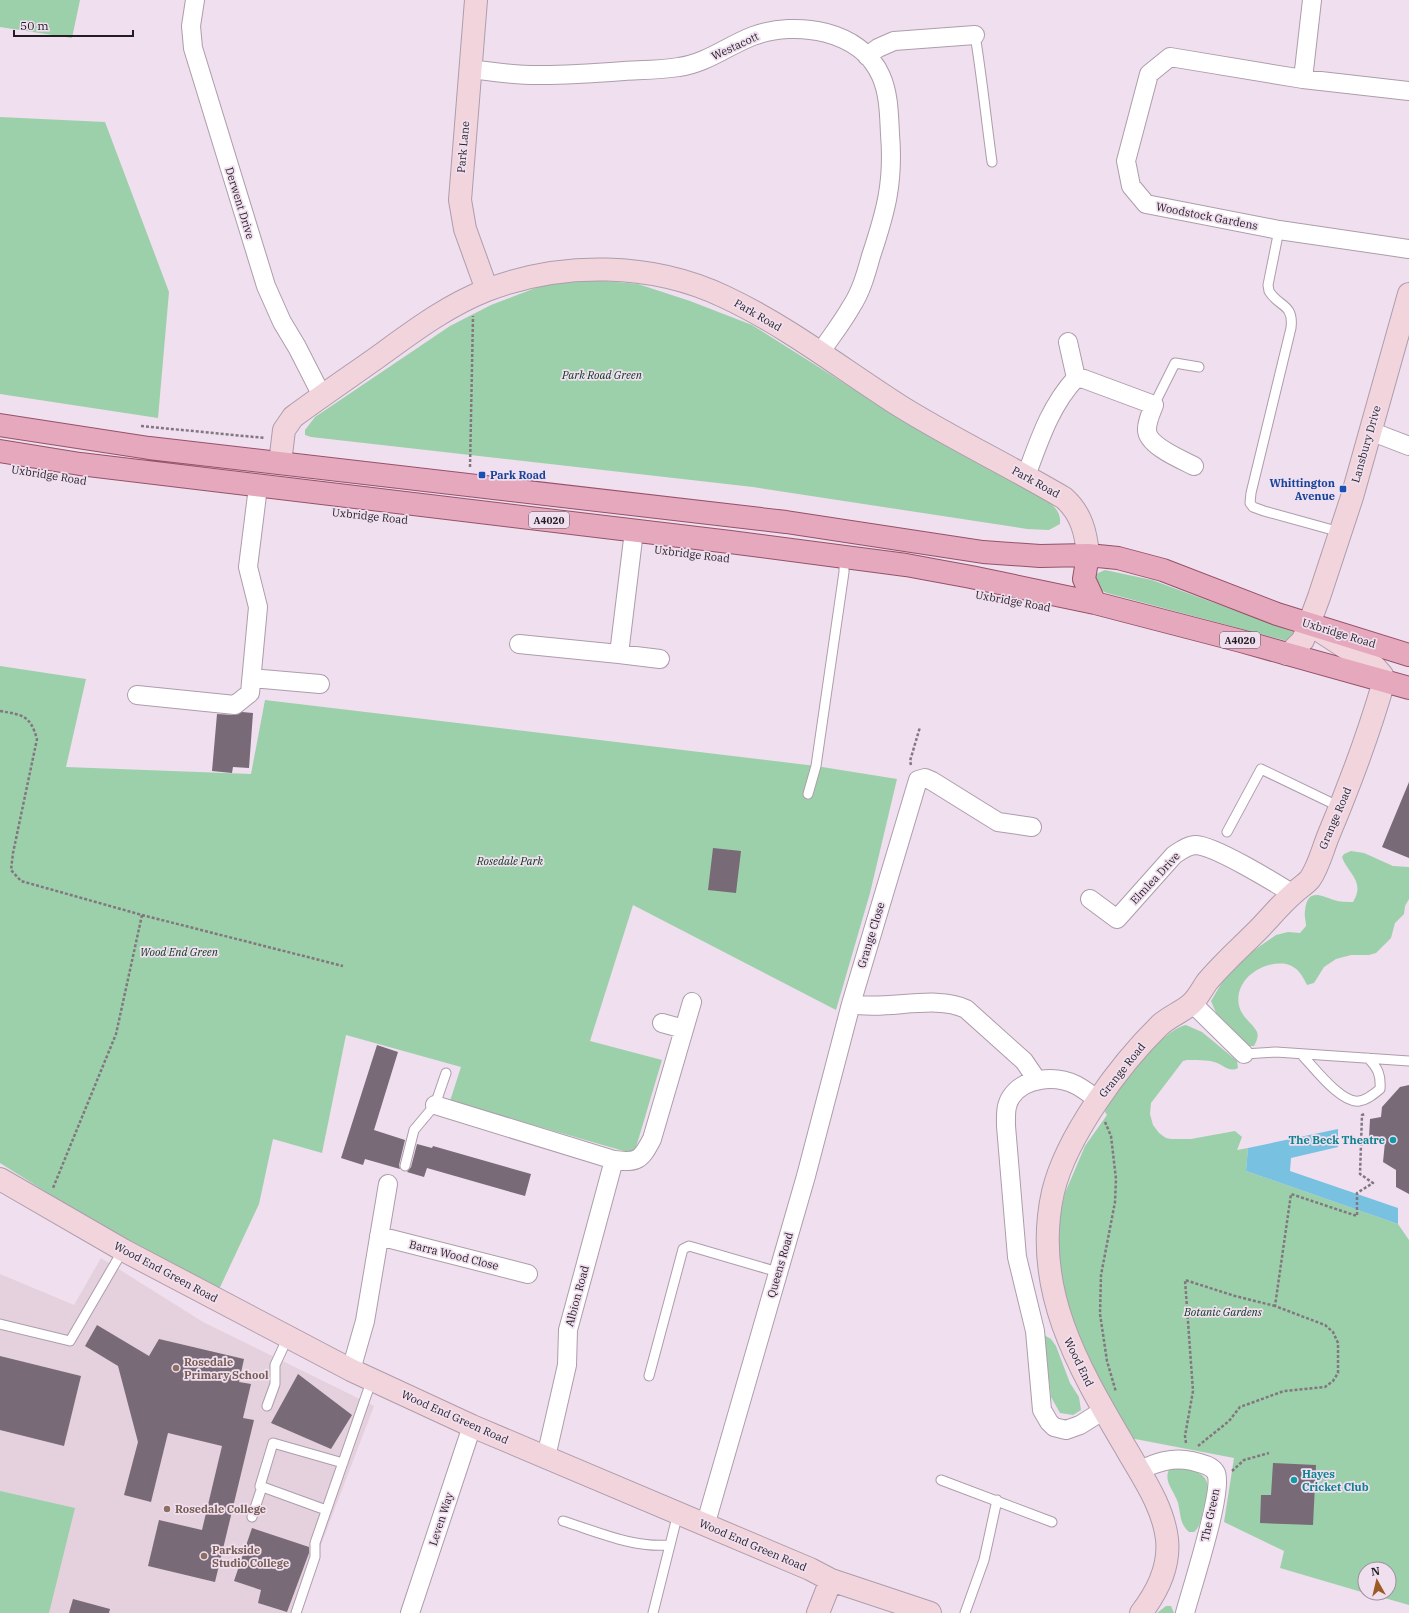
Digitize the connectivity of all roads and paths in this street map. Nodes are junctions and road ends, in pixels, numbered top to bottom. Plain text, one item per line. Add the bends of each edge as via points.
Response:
1 (195, 0) edge
2 (476, 0) edge
3 (1312, 0) edge
4 (975, 35) joint
5 (867, 56) junction
6 (470, 69) junction
7 (1304, 79) junction
8 (1409, 90) edge
9 (992, 162) dead end
10 (1279, 230) junction
11 (1409, 249) edge
12 (481, 293) junction
13 (1409, 294) edge
14 (1068, 342) dead end
15 (820, 353) junction
16 (1199, 367) dead end
17 (1076, 378) junction
18 (322, 396) junction
19 (1154, 405) junction
20 (0, 425) edge
21 (140, 426) dead end
22 (1370, 431) junction
23 (262, 438) dead end
24 (1409, 446) edge
25 (0, 451) edge
26 (280, 463) junction
27 (1194, 466) dead end
28 (470, 468) dead end
29 (1026, 476) junction
30 (258, 487) junction
31 (634, 531) junction
32 (1340, 532) junction
33 (1088, 555) junction
34 (844, 556) junction
35 (1095, 603) junction
36 (1309, 624) junction
37 (519, 644) dead end
38 (619, 654) junction
39 (1287, 654) junction
40 (1409, 655) edge
41 (660, 659) dead end
42 (252, 678) junction
43 (1384, 681) junction
44 (320, 684) dead end
45 (1409, 688) edge
46 (137, 695) dead end
47 (0, 711) edge
48 (920, 727) dead end
49 (918, 780) junction
50 (808, 794) dead end
51 (1340, 807) junction
52 (1032, 827) dead end
53 (1227, 832) dead end
54 (1292, 894) junction
55 (1090, 899) dead end
56 (142, 915) junction
57 (342, 966) dead end
58 (692, 1002) dead end
59 (850, 1004) junction
60 (1192, 1004) junction
61 (662, 1023) dead end
62 (684, 1029) junction
63 (1244, 1054) joint
64 (1301, 1054) junction
65 (1368, 1058) junction
66 (1409, 1061) edge
67 (446, 1074) dead end
68 (1036, 1080) junction
69 (1096, 1104) junction
70 (435, 1106) junction
71 (1370, 1112) dead end
72 (614, 1160) junction
73 (405, 1166) dead end
74 (0, 1178) edge
75 (388, 1184) dead end
76 (46, 1205) junction
77 (380, 1236) junction
78 (123, 1250) junction
79 (778, 1272) junction
80 (528, 1274) dead end
81 (1275, 1306) junction
82 (0, 1324) edge
83 (288, 1337) junction
84 (351, 1370) junction
85 (649, 1376) dead end
86 (372, 1379) junction
87 (1111, 1404) junction
88 (267, 1406) dead end
89 (472, 1426) junction
90 (1269, 1453) dead end
91 (1184, 1454) junction
92 (546, 1457) junction
93 (343, 1463) junction
94 (1139, 1471) junction
95 (941, 1480) dead end
96 (1217, 1480) junction
97 (262, 1487) junction
98 (997, 1500) junction
99 (326, 1510) junction
100 (678, 1513) junction
101 (252, 1517) dead end
102 (563, 1521) dead end
103 (1052, 1522) dead end
104 (704, 1526) junction
105 (669, 1545) junction
106 (831, 1580) junction
107 (296, 1613) edge
108 (410, 1613) edge
109 (653, 1613) edge
110 (818, 1613) edge
111 (930, 1613) edge
112 (965, 1613) edge
113 (1141, 1613) edge
114 (1185, 1613) edge

1 - 18 street, Derwent Drive via 191,26 194,48 255,254 274,306
2 - 6 street, Park Lane
3 - 7 street
4 - 5 street via 894,41
4 - 9 lane
5 - 6 street, Westacott via 835,36 806,29 792,29 754,36 713,56 680,67 542,76
5 - 15 street, Westacott via 881,75 887,96 892,162 889,194 886,212 858,295
6 - 12 street, Park Lane via 460,200 464,230
7 - 8 street, Woodstock Gardens
7 - 10 street, Woodstock Gardens via 1170,57 1149,74 1126,161 1131,186 1146,204
10 - 11 street, Woodstock Gardens
10 - 32 lane via 1268,285 1269,291 1290,312 1291,328 1250,503 1264,511
12 - 15 street, Park Road via 528,278 569,270 644,273 694,285 724,296 760,315
12 - 18 street, Park Road via 418,328
12 - 28 path
13 - 22 street, Lansbury Drive via 1400,340
14 - 17 street
15 - 29 street, Park Road via 900,406 966,445
16 - 19 lane via 1175,363
17 - 19 street
17 - 29 street via 1050,414
18 - 26 street, Park Road via 287,423 282,438
19 - 27 street via 1147,434 1158,446
20 - 26 main road, Uxbridge Road / A4020 via 149,448
21 - 23 path
22 - 24 street
22 - 32 street, Lansbury Drive
25 - 30 main road, Uxbridge Road / A4020
26 - 33 main road, Uxbridge Road / A4020 via 786,522 983,552 1040,556
29 - 33 street, Park Road via 1064,498 1074,507 1086,536
30 - 31 main road, Uxbridge Road / A4020
30 - 42 street via 248,567 258,607
31 - 34 main road, Uxbridge Road / A4020
31 - 38 street
32 - 36 street, Lansbury Drive
33 - 35 main road via 1084,579
33 - 36 main road, Uxbridge Road / A4020 via 1118,558 1163,570
34 - 35 main road, Uxbridge Road / A4020 via 971,577
34 - 50 lane via 844,572 816,766
35 - 39 main road, Uxbridge Road / A4020
36 - 39 street, Lansbury Drive via 1298,646
36 - 40 main road, Uxbridge Road / A4020
36 - 43 street via 1362,657 1382,674
37 - 38 street
38 - 41 street
39 - 43 main road, Uxbridge Road / A4020
42 - 44 street
42 - 46 street via 250,693 235,705
43 - 45 main road, Uxbridge Road / A4020
43 - 51 street, Grange Road via 1351,782
47 - 56 path via 22,714 33,725 37,739 11,870 21,881
48 - 49 path via 910,761
49 - 52 street via 932,780 998,822
49 - 59 street, Grange Close
51 - 53 lane via 1261,769
51 - 54 street, Grange Road via 1310,880
54 - 55 street, Elmlea Drive via 1219,853 1195,845 1174,855 1117,919
54 - 60 street, Grange Road via 1206,983
56 - 57 path
56 - 76 path via 116,1034
58 - 62 street
59 - 68 street via 870,1006 943,1003 960,1006 1024,1061
59 - 79 street, Queens Road via 806,1176
60 - 63 street
60 - 69 street, Grange Road via 1173,1014 1159,1026
61 - 62 street
62 - 72 street via 652,1139 644,1154 631,1162
63 - 64 lane
64 - 65 lane
64 - 65 lane via 1336,1091 1346,1099 1358,1102 1380,1089 1381,1078 1377,1066
65 - 66 lane
67 - 70 lane
68 - 69 street, Grange Road via 1054,1079 1076,1085
68 - 87 street, Grange Road via 1018,1089 1011,1097 1007,1106 1006,1126 1017,1257 1035,1332 1042,1410 1054,1427 1066,1430 1080,1425
69 - 87 path via 1111,1136 1115,1164 1115,1202 1101,1275 1100,1314
69 - 87 street, Wood End via 1066,1152 1053,1192 1047,1240 1052,1290 1062,1324 1082,1370
70 - 72 street
70 - 73 lane via 414,1130
71 - 81 path via 1362,1114 1360,1174 1373,1183 1357,1192 1357,1216 1291,1194
72 - 92 street, Albion Road via 568,1330 567,1364
74 - 76 street, Wood End Green Road
75 - 77 street
76 - 78 street, Wood End Green Road
77 - 80 street, Barra Wood Close
77 - 84 street via 365,1321
78 - 82 lane via 70,1341
78 - 83 street, Wood End Green Road
79 - 85 lane via 689,1246 683,1249
79 - 104 street, Queens Road
81 - 91 path via 1185,1280 1193,1391
81 - 91 path via 1325,1325 1333,1332 1338,1343 1338,1373 1325,1388 1284,1391 1240,1407 1229,1421
83 - 84 street, Wood End Green Road
83 - 88 lane via 275,1365 275,1384
84 - 86 street, Wood End Green Road
86 - 89 street, Wood End Green Road
86 - 93 lane
87 - 94 street, Wood End
89 - 92 street, Wood End Green Road
89 - 108 street, Leven Way
90 - 96 path via 1244,1460 1223,1480
91 - 94 street, The Green
91 - 96 street, The Green via 1213,1469
92 - 100 street, Wood End Green Road
93 - 97 lane via 273,1443 260,1486
93 - 99 lane
94 - 113 street, Wood End via 1154,1496 1164,1523 1167,1553 1162,1580
95 - 98 lane
96 - 114 street, The Green via 1212,1511
97 - 99 lane
97 - 101 lane
98 - 103 lane
98 - 112 lane via 984,1560
99 - 107 lane via 315,1543 315,1557
100 - 104 street, Wood End Green Road
100 - 105 lane
102 - 105 lane via 628,1542 652,1546
104 - 106 street, Wood End Green Road
105 - 109 lane
106 - 110 street
106 - 111 street, Wood End Green Road

